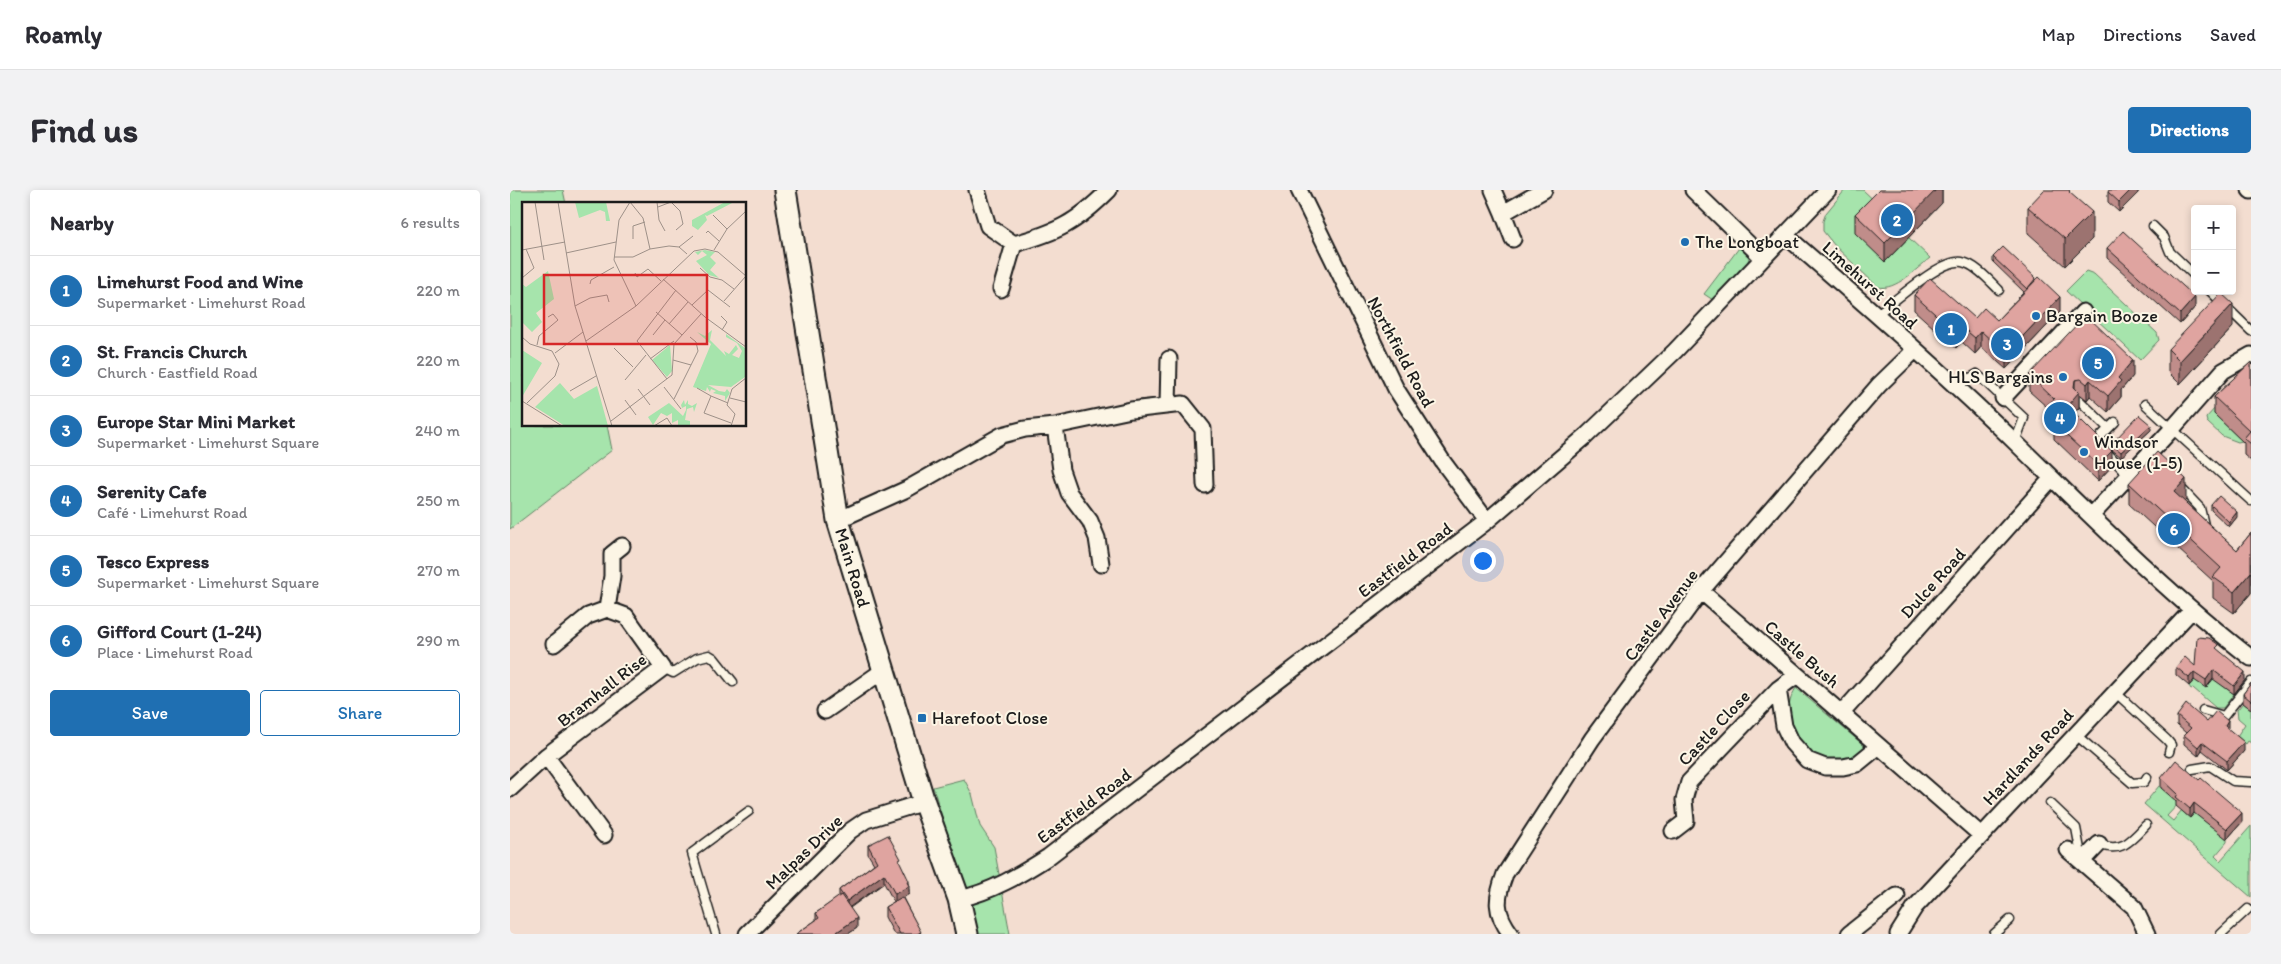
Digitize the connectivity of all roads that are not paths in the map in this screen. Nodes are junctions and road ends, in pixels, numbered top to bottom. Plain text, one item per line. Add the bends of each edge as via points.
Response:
1 (785, 190) edge
2 (978, 190) edge
3 (1109, 190) edge
4 (1299, 190) edge
5 (1493, 190) edge
6 (1544, 190) edge
7 (1693, 190) edge
8 (1828, 190) edge
9 (1503, 213) junction
10 (2153, 226) dead end
11 (1785, 235) junction
12 (1513, 239) dead end
13 (1014, 244) junction
14 (1763, 258) junction
15 (2191, 272) edge
16 (1000, 288) dead end
17 (1999, 290) dead end
18 (2214, 295) edge
19 (2083, 312) dead end
20 (1877, 314) junction
21 (2251, 331) edge
22 (1915, 350) junction
23 (2251, 355) edge
24 (1169, 359) dead end
25 (1955, 387) junction
26 (2003, 398) junction
27 (2079, 400) edge
28 (2145, 404) dead end
29 (1168, 406) junction
30 (2115, 422) dead end
31 (1055, 426) junction
32 (2108, 428) junction
33 (2172, 429) junction
34 (2015, 442) junction
35 (2128, 475) junction
36 (2052, 478) junction
37 (2171, 479) edge
38 (1204, 485) dead end
39 (2251, 501) edge
40 (2092, 515) junction
41 (838, 520) junction
42 (1487, 521) junction
43 (2210, 531) edge
44 (622, 546) dead end
45 (1101, 564) dead end
46 (1701, 591) junction
47 (607, 609) junction
48 (2192, 610) junction
49 (554, 644) dead end
50 (2251, 658) edge
51 (663, 668) junction
52 (884, 670) junction
53 (1797, 675) junction
54 (733, 682) dead end
55 (2251, 682) edge
56 (1778, 689) junction
57 (2115, 692) junction
58 (2203, 710) dead end
59 (824, 711) dead end
60 (1842, 713) junction
61 (2075, 734) junction
62 (1880, 746) junction
63 (2169, 752) dead end
64 (546, 756) junction
65 (2192, 769) dead end
66 (2148, 777) dead end
67 (2251, 782) edge
68 (510, 789) edge
69 (924, 802) junction
70 (2050, 803) dead end
71 (749, 811) dead end
72 (2146, 825) dead end
73 (1673, 831) dead end
74 (604, 835) dead end
75 (1981, 835) junction
76 (2100, 844) joint
77 (2068, 850) dead end
78 (2082, 862) junction
79 (1897, 896) dead end
80 (959, 899) junction
81 (2248, 909) dead end
82 (2010, 920) dead end
83 (716, 934) edge
84 (747, 934) edge
85 (967, 934) edge
86 (1511, 934) edge
87 (1849, 934) edge
88 (1898, 934) edge
89 (1994, 934) edge
90 (2147, 934) edge
91 (2221, 934) edge

1 - 41 street, Main Road
2 - 13 street via 988,226
3 - 13 street via 1073,222
4 - 42 street, Northfield Road via 1396,389 1443,462
5 - 9 street
6 - 9 street
7 - 14 street
8 - 11 street, Eastfield Road
9 - 12 street
10 - 15 lane via 2164,237 2170,252
11 - 14 street, Eastfield Road
11 - 20 street, Limehurst Road
13 - 16 street
14 - 42 street, Eastfield Road via 1675,351 1593,430
17 - 20 lane via 1975,268 1962,262 1947,264
18 - 21 lane
19 - 26 street
20 - 22 street, Limehurst Road
22 - 25 street, Limehurst Road
22 - 46 street, Castle Avenue via 1879,386
23 - 33 street via 2223,371
24 - 29 street
25 - 26 lane via 1976,374
25 - 34 street, Limehurst Road
26 - 34 lane via 2024,418
27 - 32 lane
28 - 33 lane
29 - 31 street via 1131,410
29 - 38 street via 1183,404 1203,429
30 - 32 lane
31 - 41 street via 1002,435 907,489
31 - 45 street via 1060,470 1069,493 1098,538
32 - 35 lane via 2101,436 2101,446
33 - 35 street via 2149,461
33 - 39 lane
34 - 36 street, Limehurst Road
35 - 40 street
36 - 40 street, Limehurst Road
36 - 60 street, Dulce Road
37 - 43 lane via 2200,508 2204,525
40 - 48 street, Limehurst Road
41 - 52 street, Main Road
42 - 80 street, Eastfield Road via 1048,857 1024,873
44 - 47 street via 612,554
46 - 53 street, Castle Bush
46 - 86 street, Castle Avenue via 1592,739 1505,874 1498,892 1498,908 1502,922
47 - 49 street via 588,616
47 - 51 street, Bramhall Rise via 626,616
48 - 50 street, Limehurst Road
48 - 57 street, Hardlands Road
51 - 54 lane via 672,673 697,658 710,655
51 - 64 street, Bramhall Rise
52 - 59 street
52 - 69 street, Main Road
53 - 56 street, Castle Close
53 - 60 street, Castle Bush
55 - 58 lane via 2224,716
56 - 62 street via 1784,726 1792,743 1807,760 1825,767 1850,766
56 - 73 street, Castle Close via 1689,782 1684,800 1692,823
57 - 61 street, Hardlands Road
57 - 63 lane via 2167,740 2171,745
60 - 62 street, Castle Bush
61 - 66 lane via 2132,783 2144,782
61 - 75 street, Hardlands Road
62 - 75 street, Castle Bush
64 - 68 street, Bramhall Rise
64 - 74 street
65 - 67 lane via 2210,766 2233,781
69 - 80 street, Main Road
69 - 84 street, Malpas Drive via 866,820 850,831
70 - 78 lane via 2076,828
71 - 83 lane via 692,853
72 - 76 lane via 2120,848
75 - 88 street, Hardlands Road via 1915,907
76 - 78 street
77 - 78 street
78 - 90 street via 2134,907
79 - 87 street
80 - 85 street, Main Road
81 - 91 lane
82 - 89 lane

